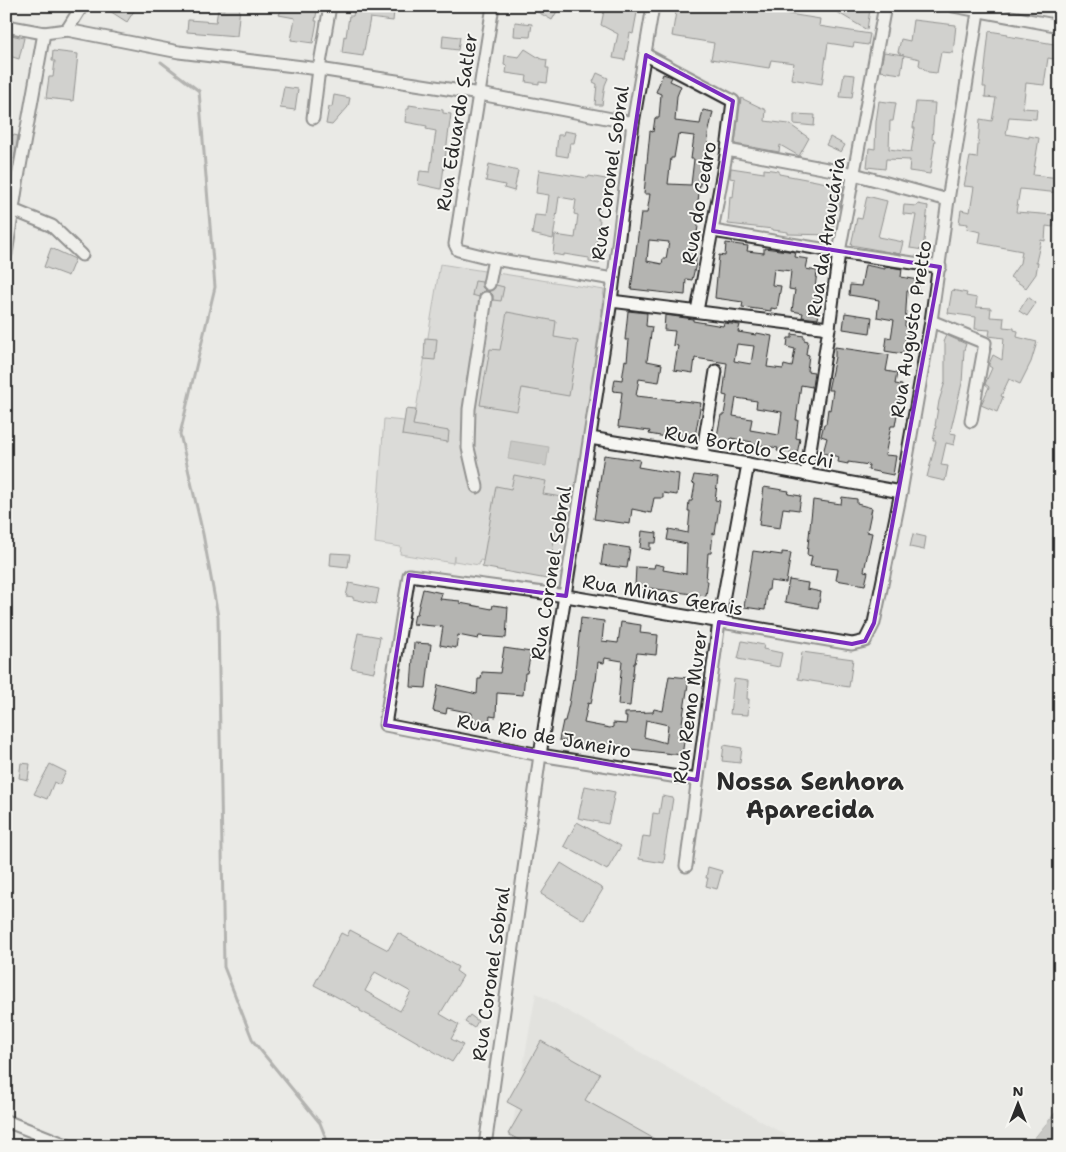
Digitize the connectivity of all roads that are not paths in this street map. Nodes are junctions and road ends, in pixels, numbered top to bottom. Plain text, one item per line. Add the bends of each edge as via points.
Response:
1 (82, 6) edge
2 (330, 6) edge
3 (493, 6) edge
4 (653, 6) edge
5 (885, 6) edge
6 (953, 6) edge
7 (979, 8) edge
8 (6, 26) edge
9 (1060, 26) edge
10 (67, 30) junction
11 (44, 34) junction
12 (646, 56) junction
13 (319, 70) junction
14 (480, 94) junction
15 (313, 118) dead end
16 (634, 123) junction
17 (727, 150) junction
18 (854, 174) junction
19 (12, 182) edge
20 (948, 200) junction
21 (13, 210) junction
22 (713, 231) junction
23 (838, 252) junction
24 (6, 254) edge
25 (82, 255) dead end
26 (494, 259) junction
27 (940, 267) junction
28 (613, 279) junction
29 (489, 284) dead end
30 (486, 298) dead end
31 (611, 301) junction
32 (698, 311) junction
33 (932, 321) junction
34 (830, 328) junction
35 (716, 371) dead end
36 (971, 421) dead end
37 (590, 438) junction
38 (702, 456) junction
39 (748, 464) junction
40 (806, 475) junction
41 (476, 487) dead end
42 (901, 492) junction
43 (566, 596) junction
44 (719, 622) junction
45 (852, 644) joint
46 (385, 724) joint
47 (540, 755) junction
48 (697, 780) junction
49 (686, 866) dead end
50 (6, 1122) edge
51 (69, 1146) edge
52 (485, 1146) edge

1 - 10 street
2 - 13 street
3 - 14 street, Rua Eduardo Satler
4 - 12 street, Rua Coronel Sobral
5 - 18 street, Rua da Araucária
6 - 7 street
7 - 9 street
7 - 20 street, Rua Augusto Pretto
8 - 11 street
10 - 11 street
10 - 13 street via 179,52
11 - 19 street
12 - 16 street, Rua Coronel Sobral
12 - 17 street, Rua do Cedro via 733,100
13 - 14 street
13 - 15 street
14 - 16 street
14 - 26 street, Rua Eduardo Satler via 455,244 465,253
16 - 28 street, Rua Coronel Sobral
17 - 18 street
17 - 22 street, Rua do Cedro
18 - 20 street
18 - 23 street, Rua da Araucária
19 - 21 street
20 - 27 street, Rua Augusto Pretto
21 - 24 street
21 - 25 street via 52,226
22 - 23 street
22 - 32 street, Rua do Cedro
23 - 27 street
23 - 34 street, Rua da Araucária
26 - 28 street
26 - 29 street
27 - 33 street, Rua Augusto Pretto
28 - 31 street, Rua Coronel Sobral
30 - 41 street via 469,409 468,448
31 - 32 street
31 - 37 street, Rua Coronel Sobral
32 - 34 street
33 - 36 street via 985,343
33 - 42 street, Rua Augusto Pretto
34 - 40 street, Rua da Araucária
35 - 38 street
37 - 38 street, Rua Bortolo Secchi
37 - 43 street, Rua Coronel Sobral
38 - 39 street, Rua Bortolo Secchi
39 - 40 street, Rua Bortolo Secchi
39 - 44 street, Rua Remo Murer
40 - 42 street, Rua Bortolo Secchi
42 - 45 street, Rua Augusto Pretto via 874,623 866,641
43 - 44 street, Rua Minas Gerais
43 - 46 street, Rua Minas Gerais via 408,574
43 - 47 street, Rua Coronel Sobral
44 - 45 street, Rua Minas Gerais
44 - 48 street, Rua Remo Murer
46 - 47 street, Rua Rio de Janeiro
47 - 48 street, Rua Rio de Janeiro
47 - 52 street, Rua Coronel Sobral
48 - 49 street, Rua Remo Murer
50 - 51 street

